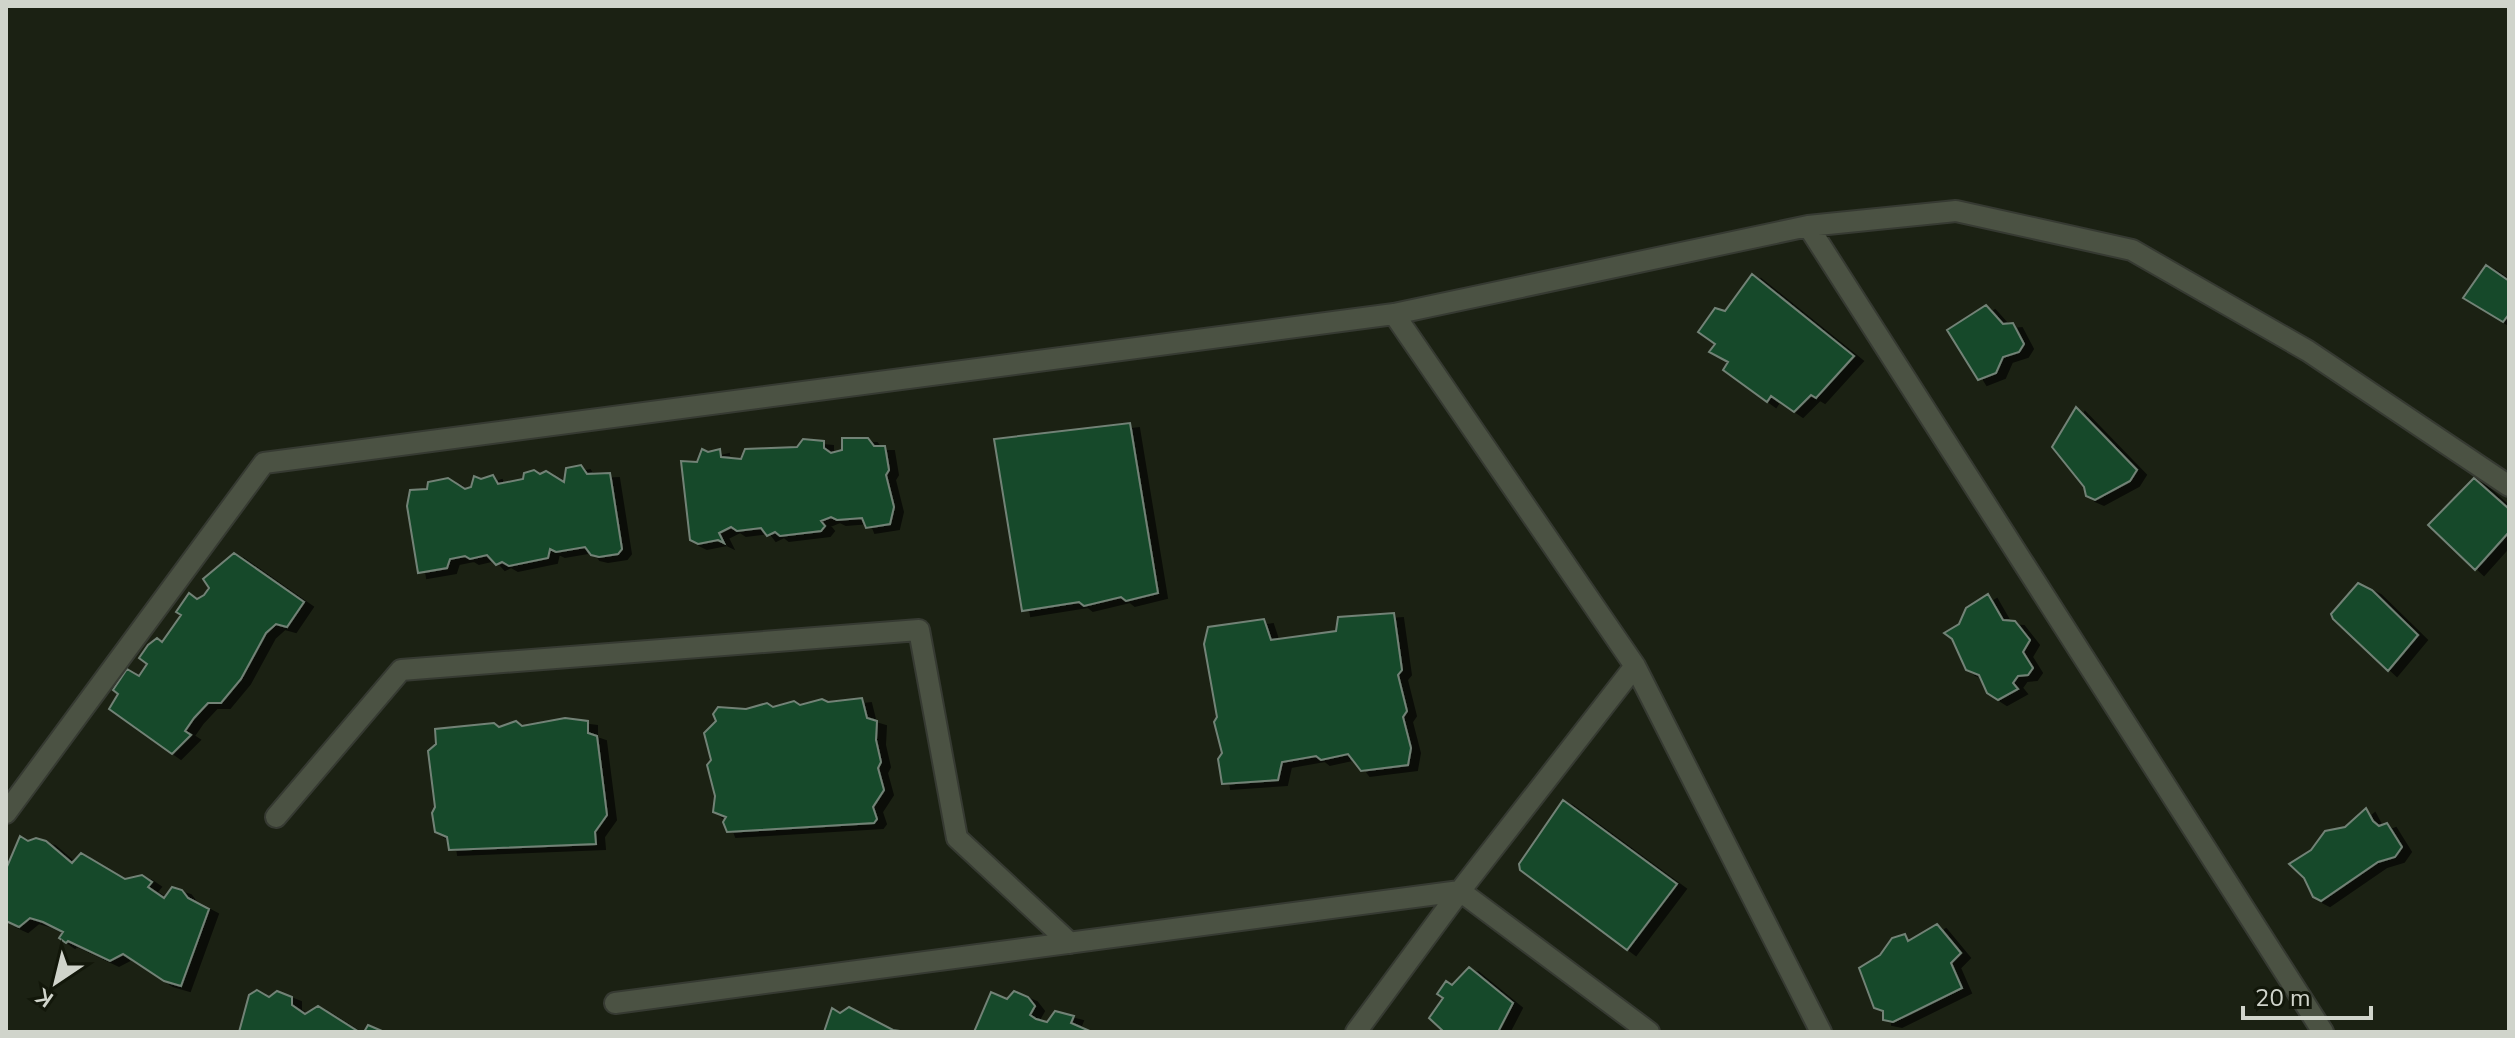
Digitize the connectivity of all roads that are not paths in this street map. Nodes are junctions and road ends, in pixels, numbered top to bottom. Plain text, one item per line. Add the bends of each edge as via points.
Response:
1 (1808, 226) junction
2 (1394, 314) junction
3 (2509, 486) edge
4 (1635, 666) junction
5 (6, 813) edge
6 (276, 817) dead end
7 (1460, 891) junction
8 (1070, 943) junction
9 (615, 1003) dead end
10 (1356, 1032) edge
11 (1649, 1032) edge
12 (1821, 1032) edge
13 (2323, 1032) edge

1 - 2 street
1 - 3 street via 1956,211 2132,250 2308,351
1 - 13 street
2 - 4 street
2 - 5 street via 264,463
4 - 7 street
4 - 12 street
6 - 8 street via 401,670 919,630 957,838
7 - 8 street
7 - 10 street
7 - 11 street
8 - 9 street

